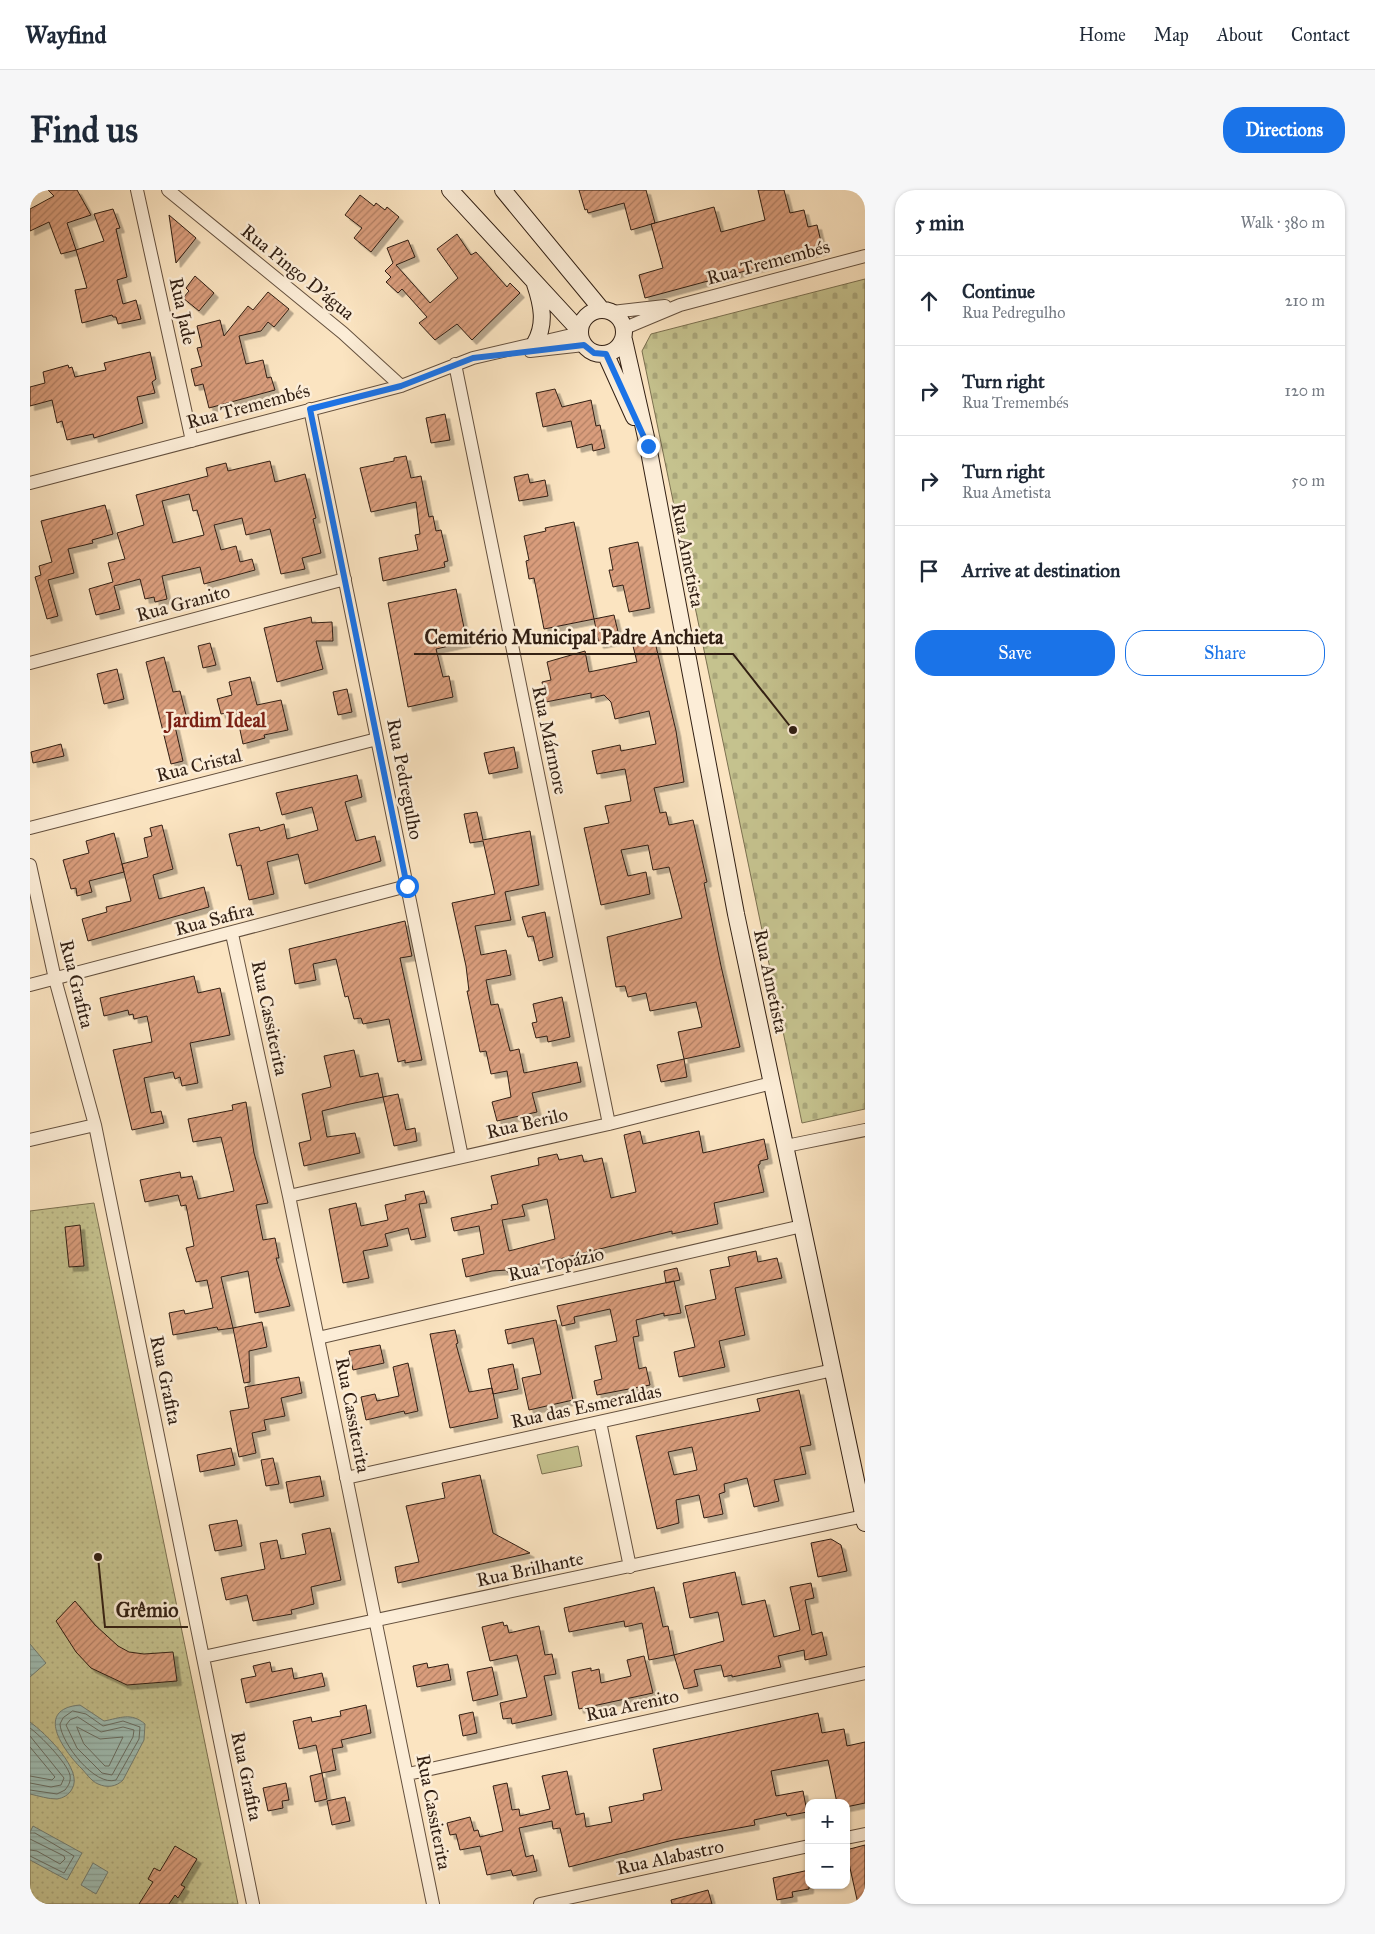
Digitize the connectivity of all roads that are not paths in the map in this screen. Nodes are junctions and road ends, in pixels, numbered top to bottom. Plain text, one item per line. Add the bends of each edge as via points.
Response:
1 (137, 190) edge
2 (168, 190) edge
3 (450, 190) edge
4 (503, 190) edge
5 (865, 256) edge
6 (534, 282) junction
7 (680, 305) junction
8 (607, 311) junction
9 (624, 334) junction
10 (581, 336) junction
11 (535, 343) junction
12 (606, 354) junction
13 (473, 358) junction
14 (455, 364) junction
15 (401, 386) junction
16 (310, 409) junction
17 (192, 440) junction
18 (648, 446) junction
19 (30, 483) edge
20 (345, 579) junction
21 (30, 663) edge
22 (377, 739) junction
23 (30, 828) edge
24 (30, 865) edge
25 (407, 886) junction
26 (232, 934) junction
27 (55, 979) junction
28 (30, 985) edge
29 (772, 1083) junction
30 (609, 1124) junction
31 (94, 1125) junction
32 (865, 1130) edge
33 (30, 1140) edge
34 (786, 1146) junction
35 (462, 1157) junction
36 (289, 1196) junction
37 (802, 1226) junction
38 (318, 1338) junction
39 (833, 1370) junction
40 (600, 1422) junction
41 (346, 1478) junction
42 (864, 1519) edge
43 (630, 1566) junction
44 (375, 1621) junction
45 (203, 1657) junction
46 (865, 1673) edge
47 (408, 1774) junction
48 (865, 1834) edge
49 (850, 1837) edge
50 (805, 1847) edge
51 (253, 1904) edge
52 (433, 1904) edge
53 (540, 1904) edge

1 - 17 street, Rua Jade
2 - 15 street, Rua Pingo D'água via 343,333
3 - 6 street
4 - 8 street
5 - 7 street, Rua Tremembés
6 - 10 street
6 - 11 street via 542,310 542,330
7 - 8 street, Rua Tremembés
7 - 9 street, Rua Tremembés
8 - 9 street via 620,319
8 - 10 street via 589,314 584,320
9 - 12 street via 617,350
9 - 18 street, Rua Ametista
10 - 11 street, Rua Tremembés
10 - 12 street via 594,353
10 - 13 street, Rua Tremembés
11 - 13 street, Rua Tremembés
12 - 18 street, Rua Ametista
13 - 14 street, Rua Tremembés
14 - 15 street, Rua Tremembés
14 - 30 street, Rua Mármore
15 - 16 street, Rua Tremembés
16 - 17 street, Rua Tremembés
16 - 20 street, Rua Pedregulho
17 - 19 street, Rua Tremembés
18 - 29 street, Rua Ametista
20 - 21 street, Rua Granito
20 - 22 street, Rua Pedregulho
22 - 23 street, Rua Cristal
22 - 25 street, Rua Pedregulho
24 - 27 street, Rua Grafita
25 - 26 street, Rua Safira
25 - 35 street, Rua Pedregulho
26 - 27 street, Rua Safira
26 - 36 street, Rua Cassiterita
27 - 28 street, Rua Safira
27 - 31 street, Rua Grafita
29 - 30 street, Rua Berilo
29 - 34 street, Rua Ametista
30 - 35 street, Rua Berilo
31 - 33 street
31 - 45 street, Rua Grafita
32 - 34 street
34 - 37 street, Rua Ametista
35 - 36 street, Rua Berilo
36 - 38 street, Rua Cassiterita
37 - 38 street, Rua Topázio
37 - 39 street, Rua Ametista
38 - 41 street, Rua Cassiterita
39 - 40 street, Rua das Esmeraldas
39 - 42 street, Rua Ametista
40 - 41 street, Rua das Esmeraldas
40 - 43 street
41 - 44 street, Rua Cassiterita
42 - 43 street, Rua Brilhante
43 - 44 street, Rua Brilhante
44 - 45 street, Rua Brilhante
44 - 47 street, Rua Cassiterita
45 - 51 street, Rua Grafita
46 - 47 street, Rua Arenito
47 - 52 street, Rua Cassiterita
48 - 49 street
50 - 53 street, Rua Alabastro

